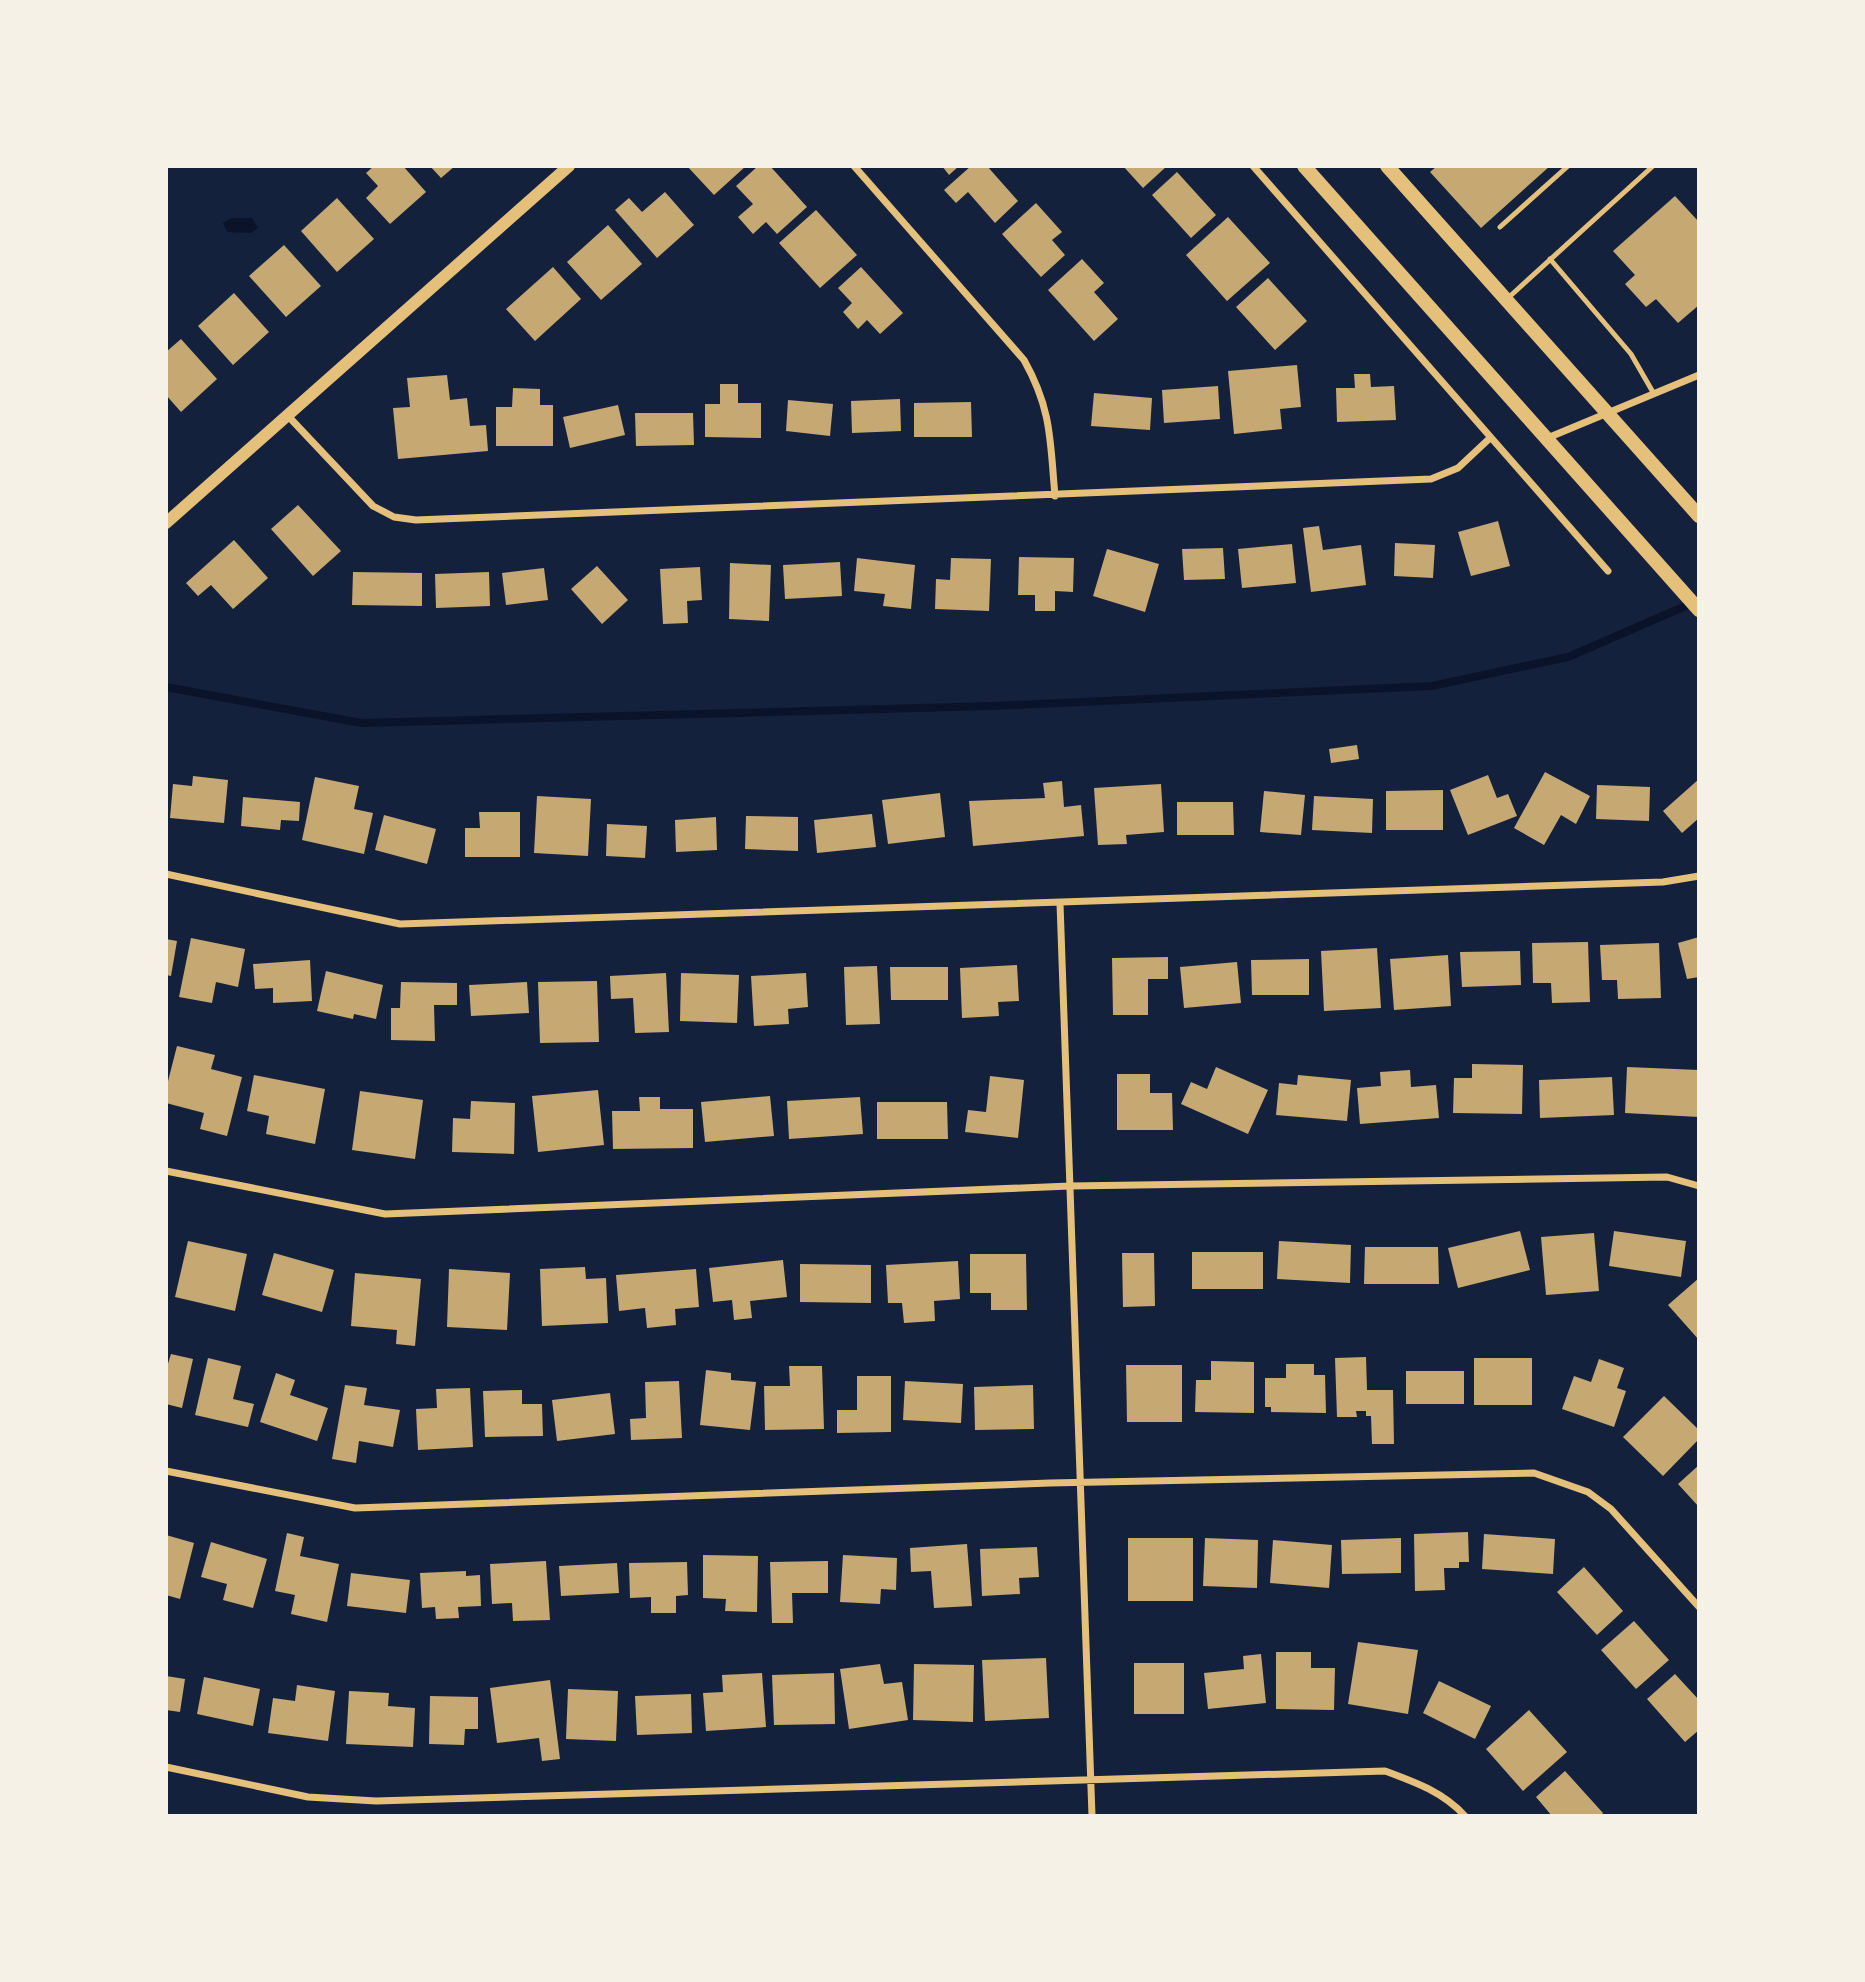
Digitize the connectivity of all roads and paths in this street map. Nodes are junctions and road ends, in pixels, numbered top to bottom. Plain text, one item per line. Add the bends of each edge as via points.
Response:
1 (569, 166) edge
2 (854, 166) edge
3 (1253, 166) edge
4 (1304, 166) edge
5 (1568, 166) edge
6 (1653, 166) edge
7 (1396, 169) edge
8 (1500, 227) dead end
9 (1550, 259) junction
10 (1506, 300) junction
11 (1699, 375) edge
12 (1654, 394) junction
13 (1608, 414) junction
14 (289, 417) junction
15 (1490, 438) junction
16 (1545, 439) junction
17 (1055, 496) junction
18 (1698, 514) edge
19 (166, 523) edge
20 (1608, 571) dead end
21 (1699, 610) edge
22 (166, 874) edge
23 (1699, 876) edge
24 (1060, 903) junction
25 (166, 1171) edge
26 (1070, 1186) junction
27 (1699, 1186) edge
28 (166, 1471) edge
29 (1080, 1482) junction
30 (1699, 1607) edge
31 (166, 1767) edge
32 (1091, 1778) junction
33 (1092, 1816) edge
34 (1465, 1816) edge

1 - 14 street
2 - 17 street via 1024,360 1042,391
3 - 15 street
4 - 16 main road
5 - 8 lane
6 - 9 lane
7 - 10 main road
9 - 10 lane
9 - 12 lane via 1631,354
10 - 13 main road
11 - 12 street
12 - 13 street
13 - 16 street
13 - 18 main road
14 - 17 street via 373,506 405,519
14 - 19 street
15 - 17 street via 1458,468 1431,479
15 - 20 street
16 - 21 main road
22 - 24 street via 400,924
23 - 24 street via 1663,882
24 - 26 street
25 - 26 street via 385,1214
26 - 27 street via 1667,1177
26 - 29 street
28 - 29 street via 355,1508
29 - 30 street via 1534,1472 1588,1492 1611,1509
29 - 32 street
31 - 32 street via 308,1797 376,1801
32 - 33 street
32 - 34 street via 1385,1771 1424,1785

